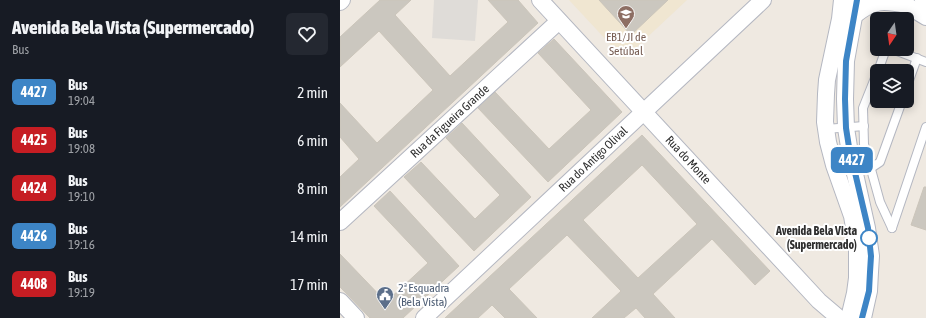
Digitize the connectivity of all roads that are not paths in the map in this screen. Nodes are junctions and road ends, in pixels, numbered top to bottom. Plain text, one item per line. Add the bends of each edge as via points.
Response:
1 (540, 0) edge
2 (763, 0) edge
3 (835, 0) edge
4 (842, 0) edge
5 (923, 0) edge
6 (902, 2) edge
7 (926, 2) edge
8 (851, 11) edge
9 (926, 17) edge
10 (559, 21) junction
11 (911, 56) edge
12 (917, 58) junction
13 (926, 62) edge
14 (914, 66) edge
15 (870, 90) edge
16 (899, 108) edge
17 (644, 112) junction
18 (864, 126) junction
19 (926, 127) edge
20 (846, 128) junction
21 (826, 129) junction
22 (871, 168) junction
23 (340, 222) edge
24 (340, 301) edge
25 (356, 318) edge
26 (424, 318) edge
27 (839, 318) edge
28 (849, 318) edge
29 (862, 318) edge

1 - 10 street, Rua do Monte
2 - 17 street, Rua do Antigo Olival
3 - 8 street via 838,8
4 - 8 street
5 - 7 street
6 - 8 street via 878,1
6 - 9 street
8 - 20 street via 846,61
8 - 21 street via 827,80
10 - 17 street, Rua do Monte
10 - 23 street, Rua da Figueira Grande
11 - 12 lane
12 - 13 lane
12 - 14 lane
15 - 18 lane via 863,108
16 - 22 lane via 880,162
17 - 26 street, Rua do Antigo Olival
17 - 27 street, Rua do Monte via 819,301
18 - 20 lane
18 - 22 lane via 864,144
19 - 22 lane via 892,228 880,202
20 - 21 lane
20 - 29 street via 868,228 871,256 869,291
21 - 28 street via 834,165 852,216 857,245 858,278
24 - 25 street

